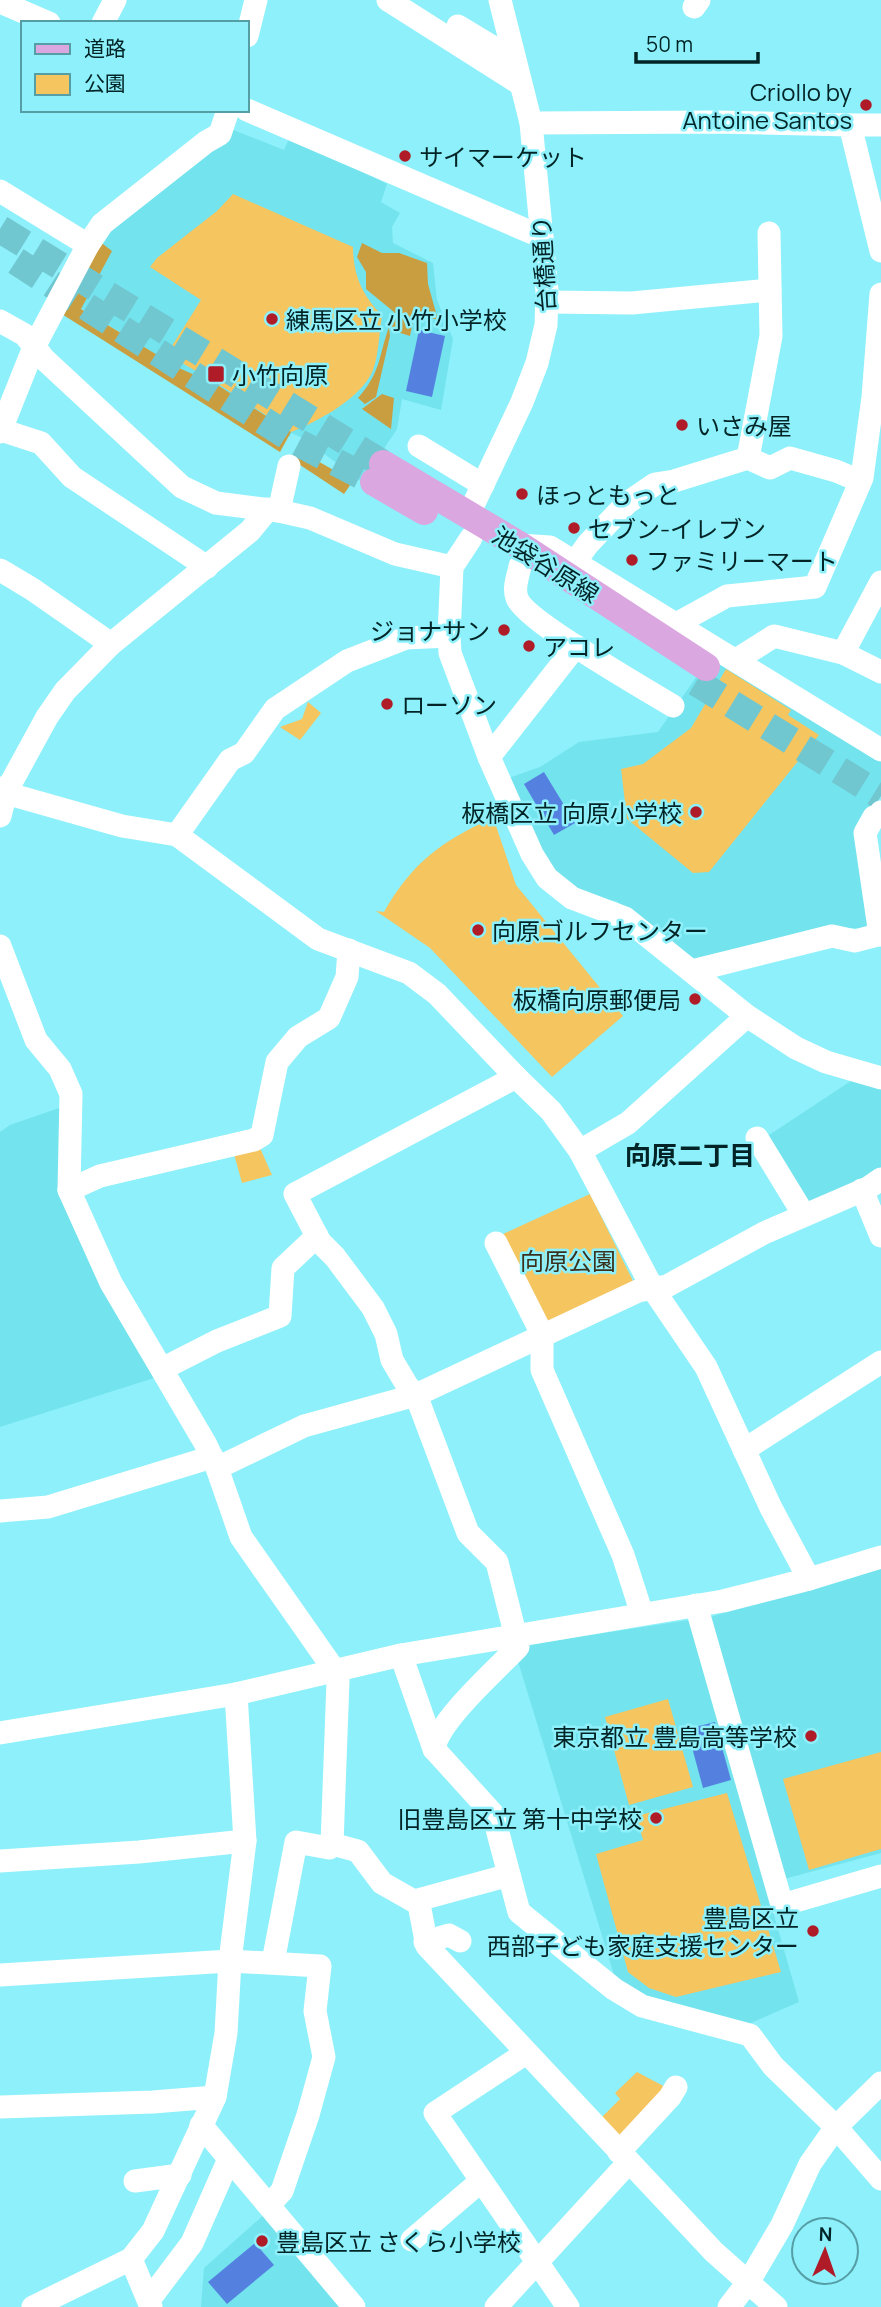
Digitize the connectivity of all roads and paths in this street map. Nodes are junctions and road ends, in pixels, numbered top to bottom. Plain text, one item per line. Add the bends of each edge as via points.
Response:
1 (115, 0) edge
2 (256, 0) edge
3 (388, 0) edge
4 (417, 0) edge
5 (500, 0) edge
6 (0, 2) edge
7 (44, 21) edge
8 (104, 21) edge
9 (248, 32) edge
10 (514, 60) junction
11 (519, 83) junction
12 (248, 110) edge
13 (227, 112) edge
14 (531, 123) junction
15 (850, 125) junction
16 (881, 125) edge
17 (0, 191) edge
18 (769, 233) dead end
19 (542, 237) junction
20 (88, 245) junction
21 (881, 251) edge
22 (770, 290) junction
23 (881, 294) edge
24 (547, 302) junction
25 (0, 321) edge
26 (34, 347) junction
27 (1, 431) edge
28 (419, 446) dead end
29 (748, 458) junction
30 (289, 466) dead end
31 (378, 473) tunnel mouth
32 (868, 480) edge
33 (483, 485) junction
34 (274, 510) junction
35 (469, 527) junction
36 (519, 555) junction
37 (575, 562) junction
38 (207, 567) junction
39 (452, 567) junction
40 (0, 570) edge
41 (881, 582) edge
42 (676, 624) junction
43 (449, 636) junction
44 (111, 644) junction
45 (576, 646) junction
46 (843, 653) junction
47 (736, 660) junction
48 (881, 672) edge
49 (701, 675) tunnel mouth
50 (673, 706) dead end
51 (881, 750) edge
52 (489, 757) junction
53 (3, 790) edge
54 (880, 816) edge
55 (0, 817) edge
56 (177, 835) junction
57 (880, 934) edge
58 (0, 946) edge
59 (349, 950) junction
60 (692, 971) junction
61 (747, 1016) junction
62 (516, 1077) junction
63 (881, 1078) edge
64 (757, 1138) dead end
65 (580, 1151) junction
66 (872, 1185) edge
67 (69, 1190) junction
68 (804, 1215) junction
69 (317, 1236) junction
70 (881, 1236) edge
71 (496, 1242) dead end
72 (653, 1289) junction
73 (542, 1334) junction
74 (881, 1362) edge
75 (162, 1369) junction
76 (416, 1395) junction
77 (744, 1450) junction
78 (215, 1462) junction
79 (0, 1511) edge
80 (881, 1557) edge
81 (809, 1579) junction
82 (696, 1605) junction
83 (642, 1614) junction
84 (516, 1637) junction
85 (401, 1655) junction
86 (335, 1671) junction
87 (236, 1694) junction
88 (0, 1733) edge
89 (434, 1749) junction
90 (245, 1841) junction
91 (332, 1844) junction
92 (0, 1861) edge
93 (509, 1875) junction
94 (881, 1876) edge
95 (414, 1901) junction
96 (460, 1941) dead end
97 (425, 1942) junction
98 (230, 1961) junction
99 (273, 1962) junction
100 (0, 1975) edge
101 (526, 2053) junction
102 (881, 2083) edge
103 (676, 2087) dead end
104 (215, 2097) junction
105 (0, 2107) edge
106 (201, 2125) junction
107 (836, 2127) junction
108 (624, 2157) junction
109 (229, 2158) junction
110 (180, 2175) junction
111 (881, 2179) edge
112 (135, 2181) dead end
113 (481, 2181) junction
114 (269, 2205) junction
115 (412, 2240) dead end
116 (131, 2259) junction
117 (538, 2263) junction
118 (749, 2281) junction
119 (150, 2304) edge
120 (33, 2307) edge
121 (354, 2307) edge
122 (496, 2307) edge
123 (568, 2307) edge
124 (729, 2307) edge
125 (776, 2307) edge

1 - 8 street
2 - 9 street
3 - 11 street
4 - 10 street
5 - 10 street, 台橋通り
6 - 7 street
10 - 11 street, 台橋通り
11 - 14 street, 台橋通り
12 - 19 street
13 - 20 street via 220,134 102,224
14 - 15 street
14 - 19 street, 台橋通り
15 - 16 street
15 - 21 street
17 - 20 street
18 - 22 street
19 - 24 street, 台橋通り
20 - 26 street
22 - 24 street via 632,303
22 - 29 street via 771,336
23 - 32 street
24 - 33 street, 台橋通り via 537,363
25 - 26 street via 25,335
26 - 27 street
26 - 34 street via 183,487 216,503
27 - 38 street via 41,443 72,477
28 - 33 street
29 - 32 street via 770,468 790,458
29 - 37 street via 655,484 627,503
30 - 34 street
31 - 35 main road, 池袋谷原線
32 - 42 street via 815,587 727,596
33 - 35 street, 台橋通り
34 - 38 street
34 - 39 street via 310,518 395,554
35 - 36 main road, 池袋谷原線
35 - 39 street, 台橋通り
36 - 37 street via 550,547
36 - 45 street via 517,601
36 - 49 main road, 池袋谷原線
37 - 42 street
38 - 44 street
39 - 43 street
40 - 44 street
41 - 46 street
42 - 47 street
43 - 52 street via 450,653
43 - 56 street via 406,638 347,661 275,709 244,753 230,760
44 - 53 street via 65,691
45 - 50 street
45 - 52 street
46 - 47 street via 774,636
46 - 48 street
47 - 51 street
52 - 60 street via 547,878 572,898 625,918
53 - 55 street
53 - 56 street via 122,826
54 - 57 street via 874,817 865,833
56 - 59 street via 318,939
57 - 60 street via 855,941 832,936
58 - 67 street via 36,1040 60,1069 71,1094
59 - 62 street via 410,973 438,994
59 - 67 street via 347,977 329,1018 298,1037 277,1062 262,1135 100,1176
60 - 61 street
61 - 63 street via 826,1062
61 - 65 street via 628,1123
62 - 65 street via 551,1111
62 - 69 street via 295,1194
64 - 68 street
65 - 72 street
66 - 68 street
66 - 70 street
67 - 75 street via 111,1283
68 - 72 street
69 - 75 street via 283,1268 280,1316
69 - 76 street via 373,1308 392,1360
71 - 73 street
72 - 73 street via 638,1291
72 - 77 street via 706,1367
73 - 76 street
73 - 83 street via 542,1370 623,1555
74 - 77 street
75 - 78 street
76 - 78 street via 304,1426
76 - 84 street via 468,1533 497,1562
77 - 81 street
78 - 79 street via 48,1507
78 - 86 street via 241,1538
80 - 81 street
81 - 82 street
82 - 83 street
82 - 94 street via 782,1905
83 - 84 street
84 - 85 street
84 - 89 street via 518,1647 451,1719 435,1739
85 - 86 street
85 - 89 street
86 - 87 street
86 - 91 street
87 - 88 street
87 - 90 street
89 - 93 street via 493,1814
90 - 92 street
90 - 98 street
91 - 95 street via 358,1851 382,1883
91 - 99 street via 329,1848 296,1842
93 - 95 street
93 - 107 street via 519,1912 614,1989 642,2006 750,2035 773,2066
95 - 97 street via 419,1904
96 - 97 street via 449,1935
97 - 101 street
98 - 99 street
98 - 100 street
98 - 104 street via 226,2033
99 - 114 street via 320,1966 315,2011 324,2057 282,2191
101 - 108 street
101 - 113 street via 435,2113
102 - 107 street
103 - 108 street
104 - 105 street
104 - 106 street
106 - 109 street
106 - 110 street
107 - 111 street
107 - 118 street via 810,2164
108 - 117 street
108 - 118 street via 714,2252
109 - 114 street
109 - 119 street via 192,2244
110 - 112 street
110 - 116 street via 153,2231
113 - 115 street
113 - 117 street
114 - 121 street
116 - 119 street
116 - 120 street
117 - 122 street
117 - 123 street
118 - 124 street
118 - 125 street

